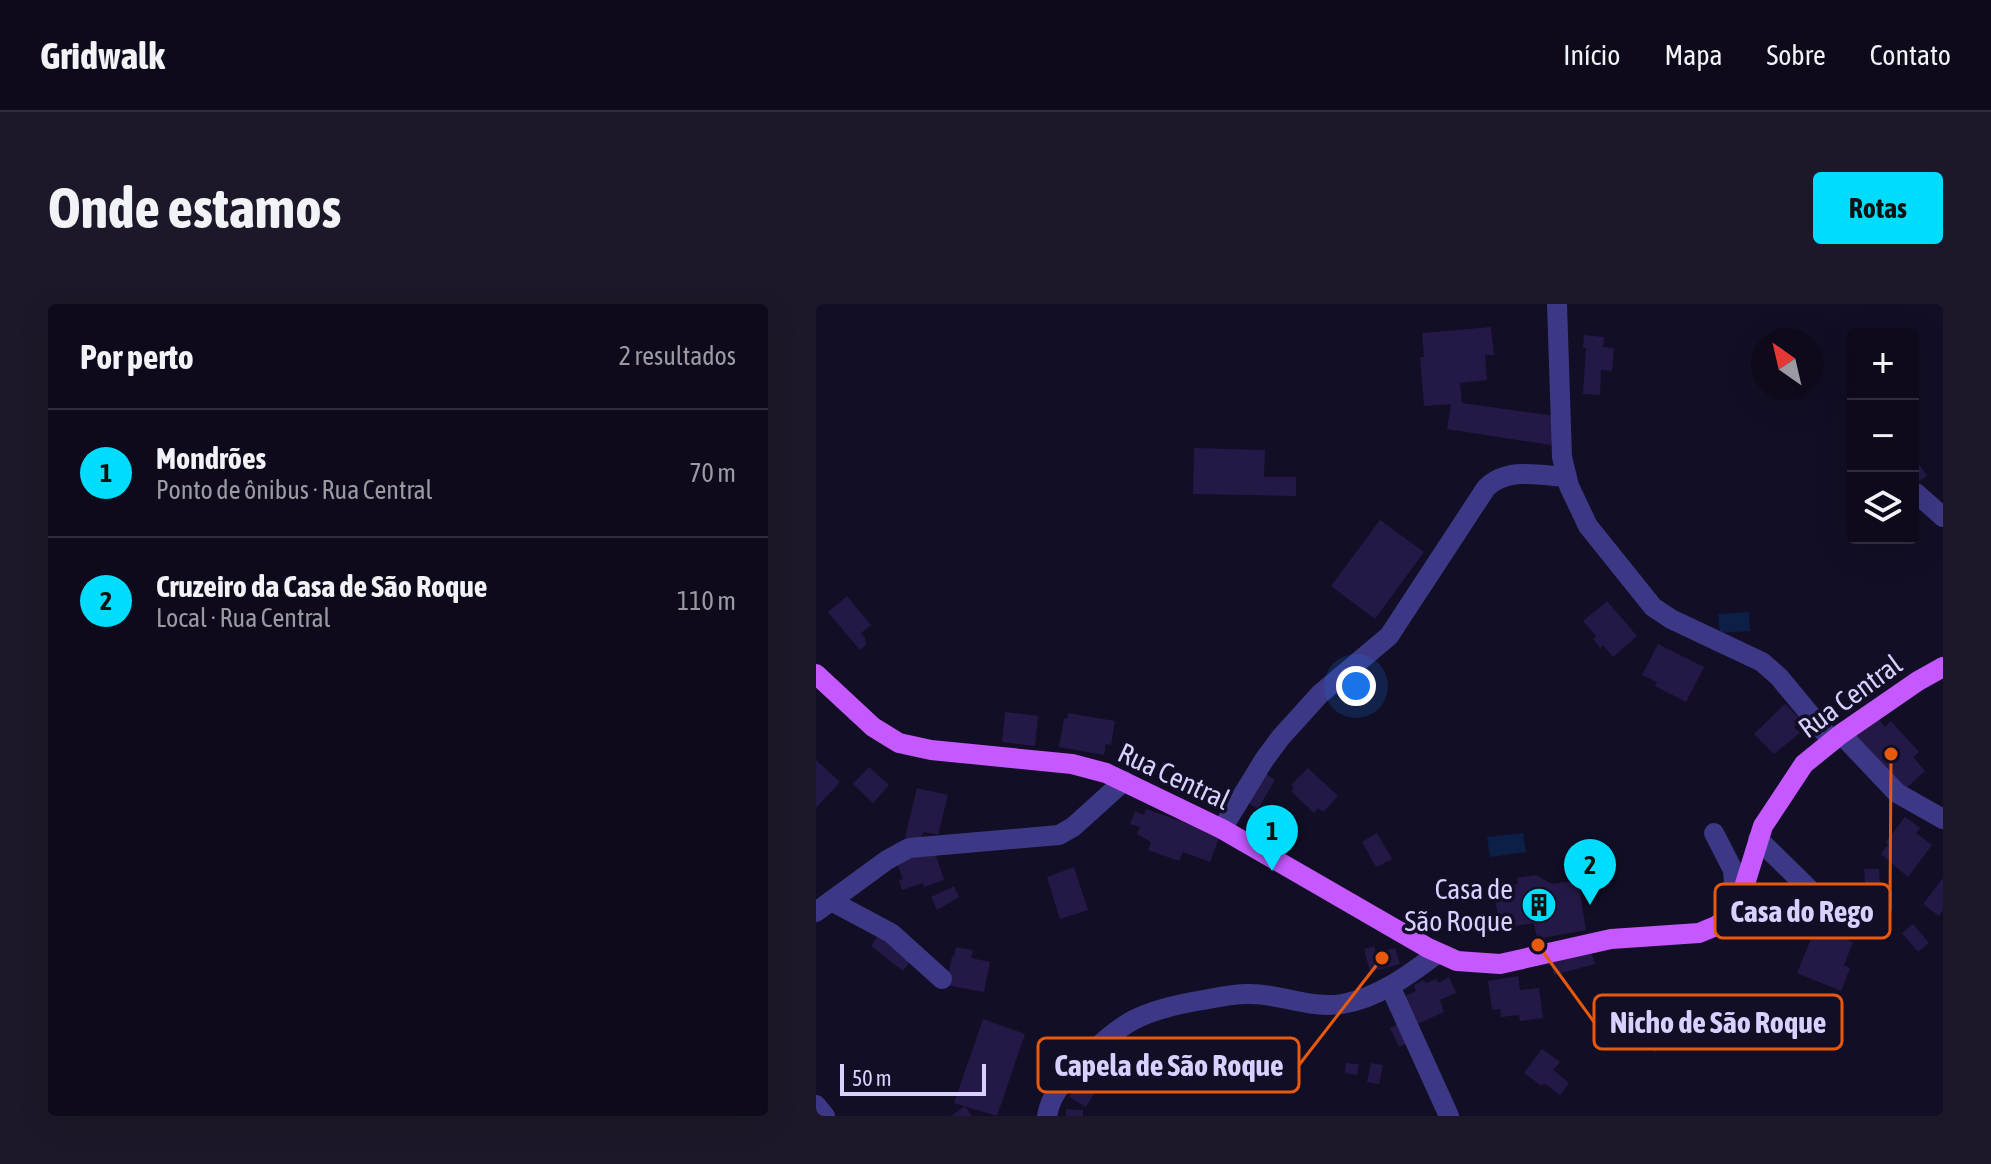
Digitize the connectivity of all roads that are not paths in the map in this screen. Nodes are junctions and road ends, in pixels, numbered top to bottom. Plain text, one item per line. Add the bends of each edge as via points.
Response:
1 (1557, 304) edge
2 (1566, 477) junction
3 (1919, 496) edge
4 (1943, 517) edge
5 (1943, 667) edge
6 (816, 674) edge
7 (1836, 737) junction
8 (1124, 781) junction
9 (1943, 819) edge
10 (1222, 829) junction
11 (1714, 833) dead end
12 (1758, 839) junction
13 (1809, 889) dead end
14 (824, 906) edge
15 (1736, 907) junction
16 (1438, 953) junction
17 (942, 979) dead end
18 (1390, 986) junction
19 (816, 1105) edge
20 (825, 1116) edge
21 (1047, 1116) edge
22 (1449, 1116) edge

1 - 2 street
2 - 7 street via 1593,533 1653,607 1762,662
2 - 10 street via 1514,474 1489,484 1389,636 1320,694 1281,737
3 - 4 street
5 - 7 main road, Rua Central
6 - 8 main road, Rua Central via 873,727 899,743 1081,765
7 - 9 street via 1897,793
7 - 12 main road, Rua Central via 1800,770
8 - 10 main road, Rua Central
8 - 14 street via 1059,835 909,848
10 - 16 main road, Rua Central
11 - 15 street via 1733,870
12 - 13 street
12 - 15 main road, Rua Central
14 - 17 street via 886,930
15 - 16 main road, Rua Central via 1722,922 1699,933 1611,939 1511,962 1468,963
16 - 18 street
18 - 21 street via 1336,1004 1240,994 1146,1012 1112,1032 1056,1089
18 - 22 street
19 - 20 street

